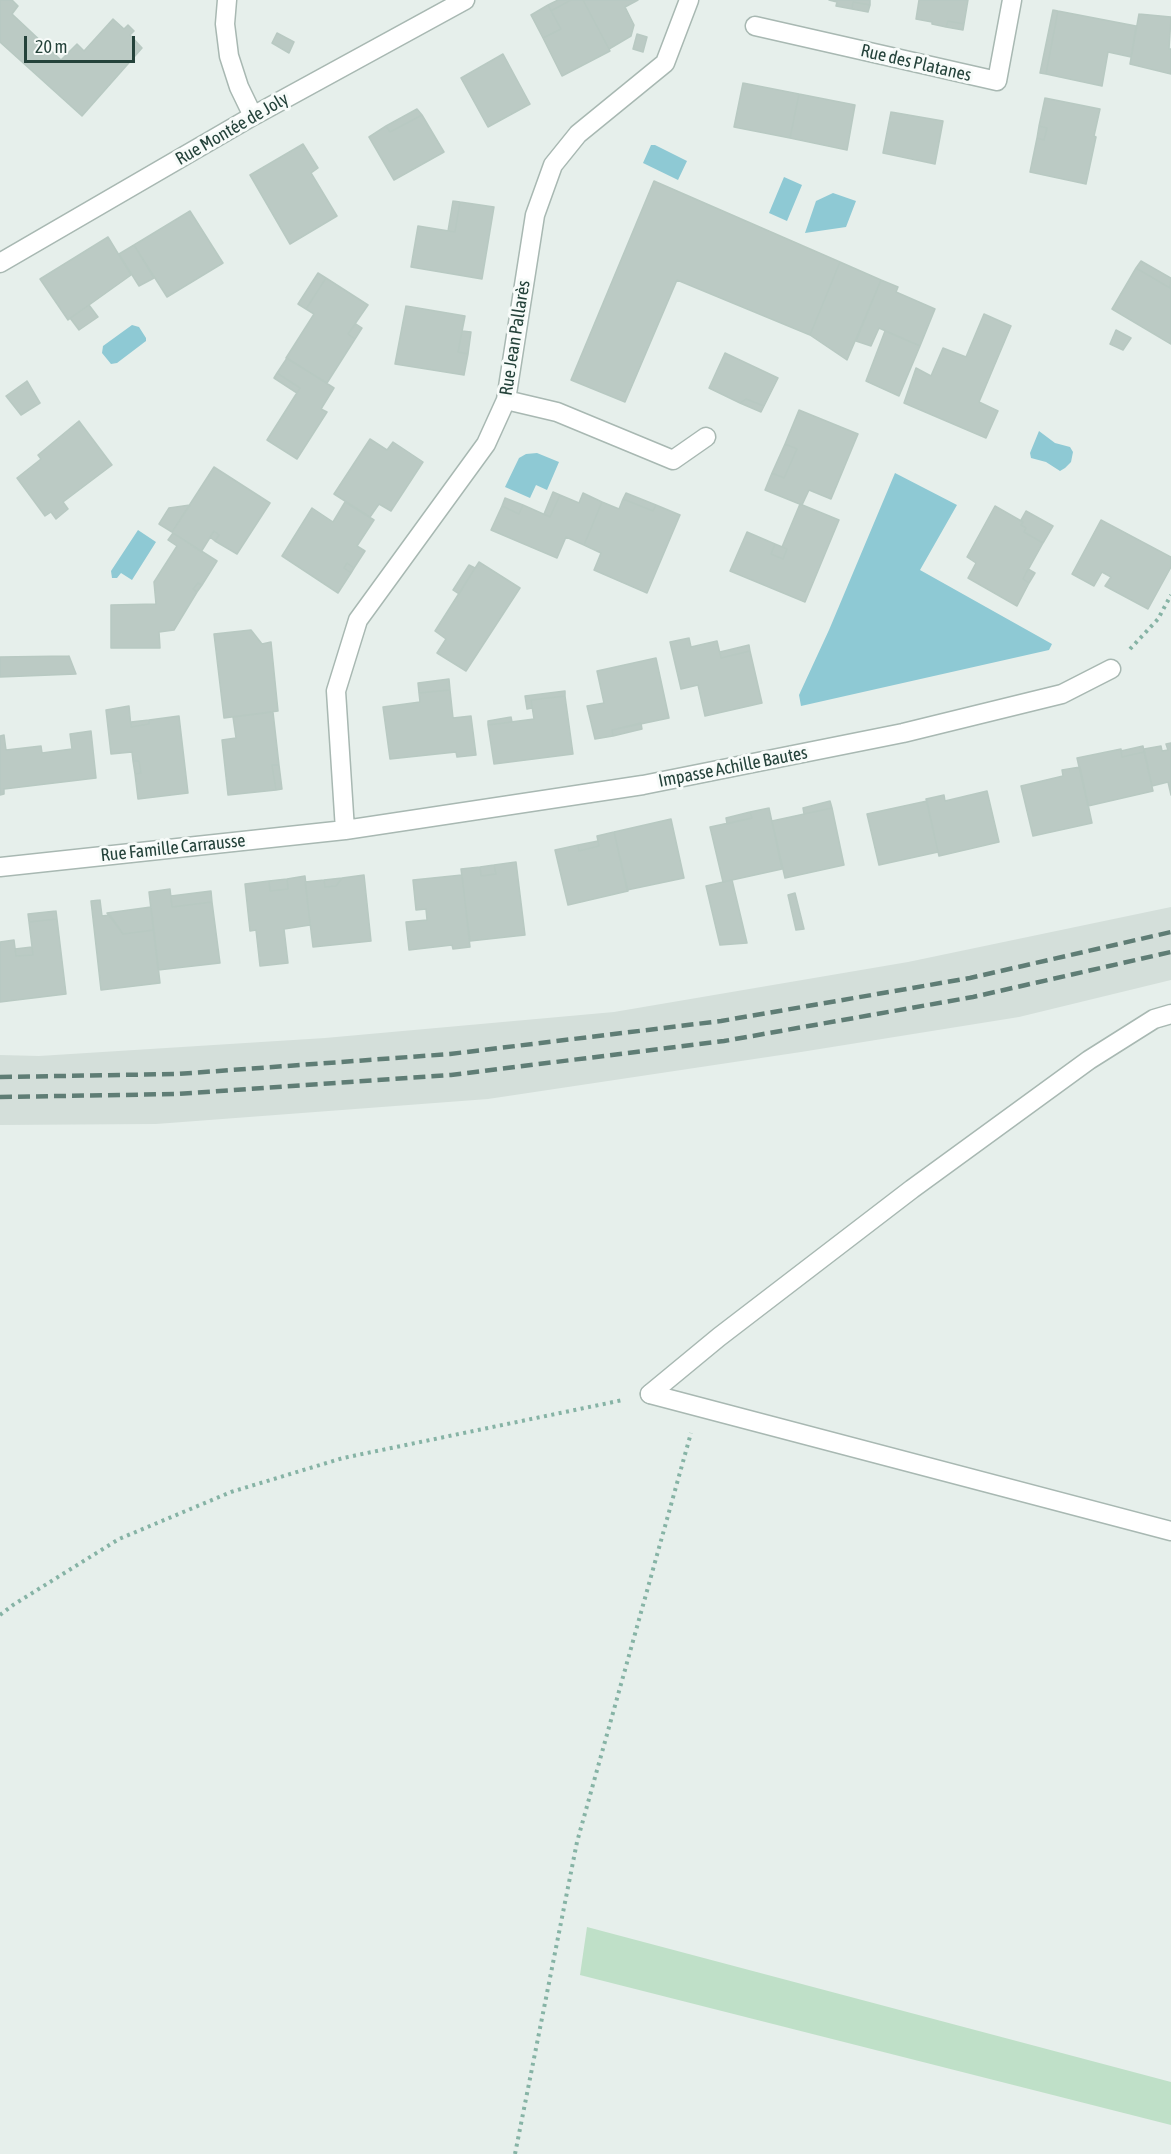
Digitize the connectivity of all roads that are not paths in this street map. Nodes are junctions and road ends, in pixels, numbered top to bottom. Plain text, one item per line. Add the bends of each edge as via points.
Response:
1 (227, 0) edge
2 (465, 0) edge
3 (689, 0) edge
4 (1012, 0) edge
5 (755, 26) dead end
6 (253, 116) junction
7 (0, 263) edge
8 (506, 400) junction
9 (706, 437) dead end
10 (1112, 669) road end
11 (345, 830) junction
12 (0, 867) edge
13 (1171, 1014) edge
14 (1171, 1531) edge

1 - 6 street via 229,56
2 - 6 street, Rue Montée de Joly
3 - 8 street, Rue Jean Pallarès via 665,63 578,134 553,165 535,215
4 - 5 street, Rue des Platanes via 997,81
6 - 7 street, Rue Montée de Joly
8 - 9 street via 558,412 673,460
8 - 11 street, Rue Jean Pallarès via 486,444 358,621 336,691
10 - 11 street, Impasse Achille Bautes via 1062,694 903,733 643,785
11 - 12 street, Rue Famille Carrausse
13 - 14 street via 1154,1019 1089,1060 921,1182 650,1394

